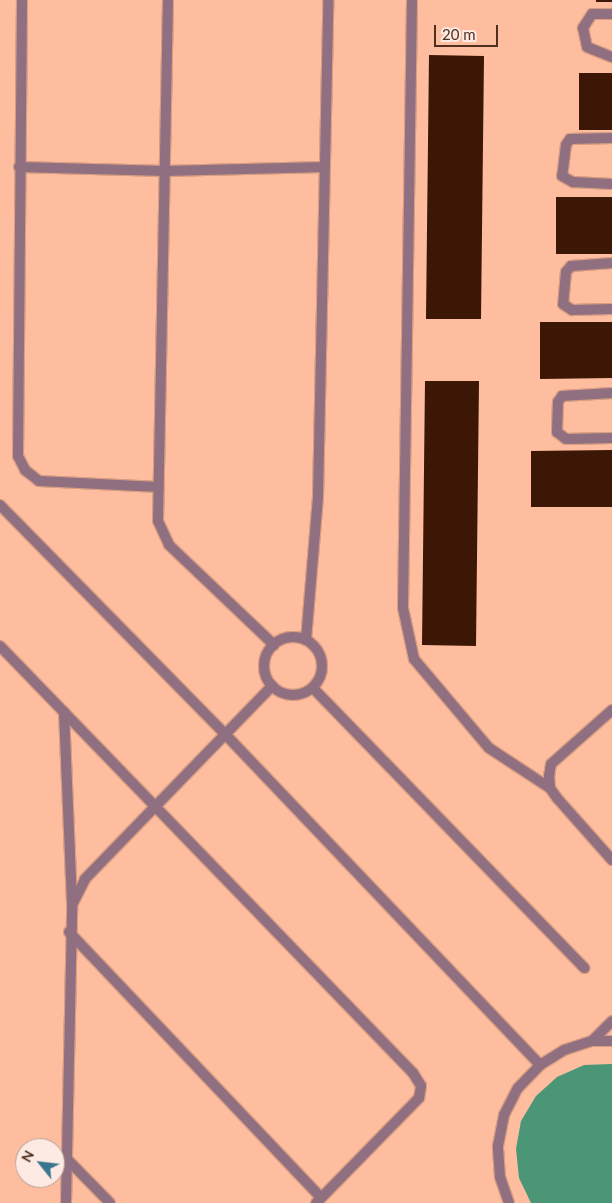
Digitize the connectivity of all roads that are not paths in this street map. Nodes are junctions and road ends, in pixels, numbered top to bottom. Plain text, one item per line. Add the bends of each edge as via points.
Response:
1 (22, 0) edge
2 (168, 0) edge
3 (328, 0) edge
4 (412, 0) edge
5 (612, 14) edge
6 (612, 57) edge
7 (612, 138) edge
8 (325, 166) junction
9 (19, 167) junction
10 (165, 171) junction
11 (612, 184) edge
12 (612, 263) edge
13 (612, 310) edge
14 (612, 393) edge
15 (612, 438) edge
16 (159, 487) junction
17 (0, 505) edge
18 (306, 640) junction
19 (274, 645) junction
20 (0, 646) edge
21 (272, 686) junction
22 (312, 688) junction
23 (612, 710) edge
24 (64, 712) junction
25 (225, 734) junction
26 (550, 788) junction
27 (156, 807) junction
28 (612, 860) edge
29 (72, 905) junction
30 (69, 932) junction
31 (584, 968) dead end
32 (612, 1021) edge
33 (592, 1041) junction
34 (612, 1041) edge
35 (540, 1065) junction
36 (66, 1158) junction
37 (318, 1200) edge
38 (66, 1203) edge
39 (110, 1203) edge
40 (509, 1203) edge

1 - 9 street
2 - 10 street
3 - 8 street
4 - 26 street via 403,608 414,659 489,748
5 - 6 street via 592,14 583,28 587,47
7 - 11 street via 570,139 566,145 562,176 573,182
8 - 10 street
8 - 18 street via 318,497
9 - 10 street
9 - 16 street via 18,456 25,470 39,481
10 - 16 street
12 - 13 street via 571,266 566,272 563,304 572,310
14 - 15 street via 562,396 558,402 557,432 566,439
16 - 19 street via 158,521 169,544
17 - 25 street
18 - 19 street via 295,637
18 - 22 street via 321,657 322,668
19 - 21 street via 264,665
20 - 24 street
21 - 22 street via 292,695
21 - 25 street
22 - 31 street
23 - 26 street via 552,764
24 - 27 street
24 - 29 street
25 - 27 street
25 - 35 street
26 - 28 street
27 - 29 street via 85,879
27 - 37 street via 413,1073 421,1086 419,1098
29 - 30 street
30 - 36 street
30 - 37 street
32 - 33 street
33 - 34 street
33 - 35 street via 564,1050
35 - 40 street via 518,1088 504,1115 498,1146 500,1177
36 - 38 street
36 - 39 street

